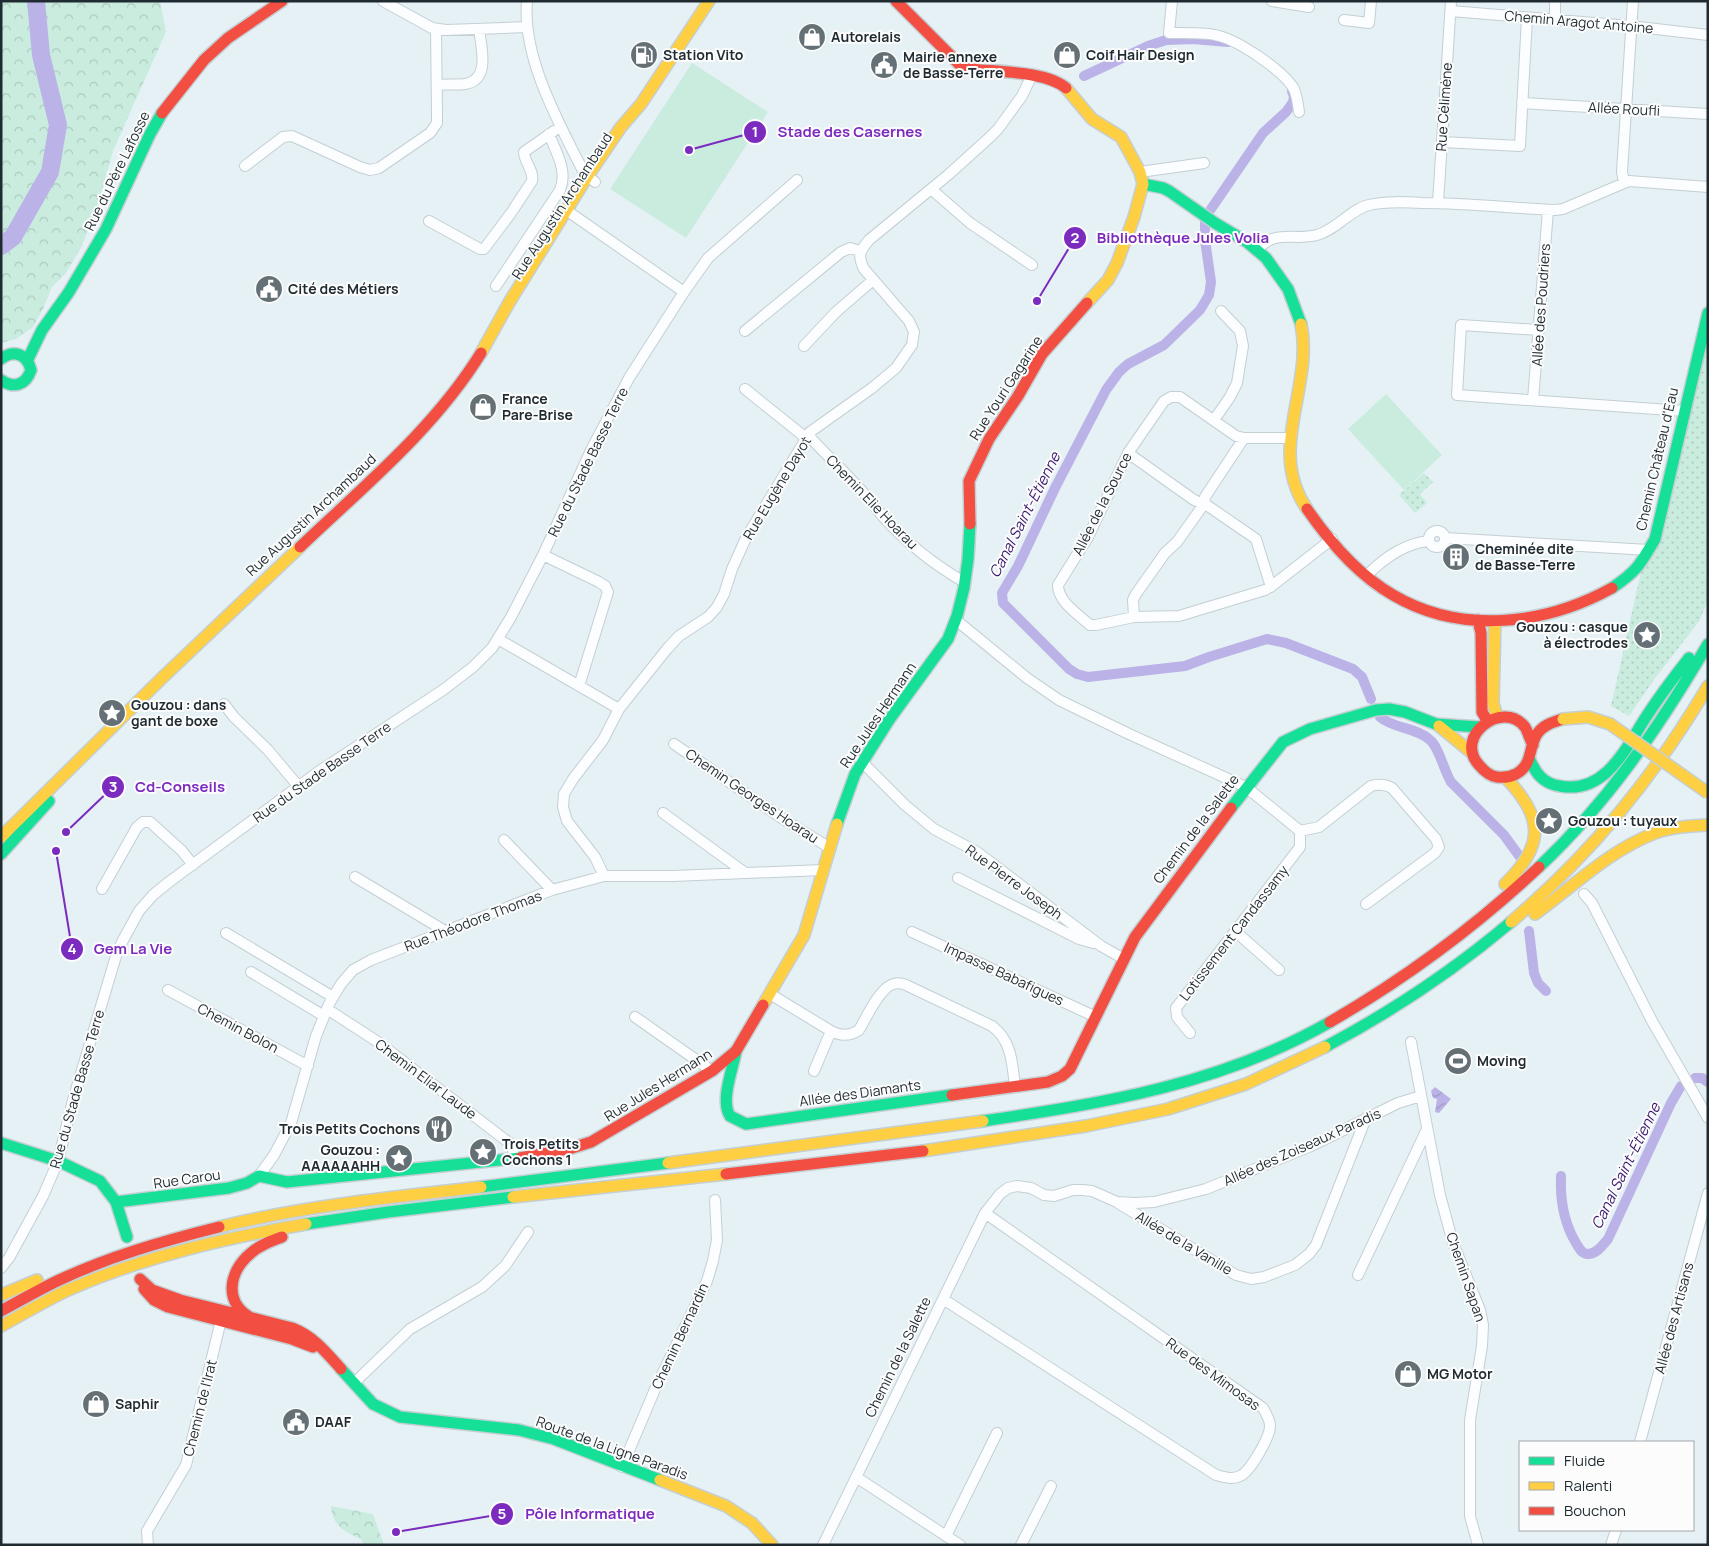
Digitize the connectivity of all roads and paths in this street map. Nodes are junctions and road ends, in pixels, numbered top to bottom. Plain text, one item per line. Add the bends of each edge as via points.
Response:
1 (282, 1) edge
2 (383, 1) edge
3 (527, 1) edge
4 (709, 1) edge
5 (896, 1) edge
6 (1172, 1) edge
7 (1272, 1) edge
8 (1371, 1) edge
9 (1555, 1) edge
10 (1633, 1) edge
11 (1451, 6) edge
12 (1309, 7) dead end
13 (1527, 18) junction
14 (1344, 20) dead end
15 (1555, 20) junction
16 (1630, 26) junction
17 (436, 28) junction
18 (527, 28) junction
19 (479, 29) junction
20 (1708, 35) edge
21 (1032, 75) junction
22 (437, 84) junction
23 (1522, 103) junction
24 (1626, 110) junction
25 (1299, 112) dead end
26 (1708, 114) edge
27 (561, 127) junction
28 (549, 134) junction
29 (1442, 142) junction
30 (1204, 163) dead end
31 (245, 166) dead end
32 (1140, 172) junction
33 (591, 180) junction
34 (797, 180) dead end
35 (1624, 182) junction
36 (1143, 184) junction
37 (1708, 187) edge
38 (931, 189) junction
39 (1438, 203) junction
40 (1548, 210) junction
41 (569, 213) junction
42 (429, 221) dead end
43 (1257, 250) junction
44 (860, 251) junction
45 (1032, 265) dead end
46 (873, 280) junction
47 (496, 286) dead end
48 (684, 292) junction
49 (1221, 311) dead end
50 (1708, 313) edge
51 (42, 330) junction
52 (1539, 330) junction
53 (745, 332) dead end
54 (804, 346) dead end
55 (16, 352) junction
56 (1, 358) edge
57 (28, 359) junction
58 (3, 383) edge
59 (745, 389) dead end
60 (1534, 400) junction
61 (1684, 411) junction
62 (1214, 420) junction
63 (807, 436) junction
64 (1244, 438) junction
65 (1289, 438) junction
66 (1128, 453) junction
67 (1204, 504) junction
68 (1332, 539) junction
69 (1649, 550) junction
70 (543, 555) junction
71 (1366, 576) junction
72 (964, 582) junction
73 (1271, 587) junction
74 (1134, 617) junction
75 (956, 620) junction
76 (1478, 620) junction
77 (1495, 621) junction
78 (1708, 634) edge
79 (498, 640) junction
80 (1708, 644) edge
81 (579, 686) junction
82 (1708, 686) edge
83 (224, 704) dead end
84 (619, 709) junction
85 (1563, 714) junction
86 (123, 717) junction
87 (1517, 720) junction
88 (1488, 721) junction
89 (1436, 724) junction
90 (674, 744) dead end
91 (1533, 745) junction
92 (1472, 753) junction
93 (1530, 760) junction
94 (861, 761) junction
95 (1505, 777) junction
96 (1708, 782) edge
97 (298, 787) junction
98 (1246, 787) junction
99 (1708, 793) edge
100 (663, 813) dead end
101 (1708, 825) edge
102 (1300, 831) junction
103 (1, 837) edge
104 (504, 840) dead end
105 (830, 848) junction
106 (1, 854) edge
107 (193, 865) junction
108 (823, 870) junction
109 (744, 872) junction
110 (604, 876) junction
111 (355, 877) dead end
112 (958, 878) dead end
113 (102, 889) dead end
114 (552, 890) junction
115 (1584, 894) dead end
116 (1366, 904) dead end
117 (1235, 930) junction
118 (445, 931) junction
119 (912, 932) dead end
120 (226, 933) dead end
121 (1101, 946) junction
122 (1124, 960) junction
123 (1454, 969) junction
124 (1279, 970) dead end
125 (251, 972) dead end
126 (168, 990) dead end
127 (770, 994) junction
128 (333, 997) junction
129 (325, 1012) junction
130 (635, 1017) dead end
131 (1096, 1017) junction
132 (831, 1031) junction
133 (1190, 1033) dead end
134 (1305, 1034) junction
135 (1411, 1042) dead end
136 (736, 1051) junction
137 (308, 1066) junction
138 (712, 1071) junction
139 (814, 1071) dead end
140 (1061, 1078) joint
141 (1015, 1086) junction
142 (1421, 1096) junction
143 (1366, 1118) junction
144 (1708, 1118) edge
145 (1427, 1129) junction
146 (1, 1142) edge
147 (515, 1159) junction
148 (58, 1161) junction
149 (258, 1176) junction
150 (1008, 1188) joint
151 (1708, 1193) edge
152 (519, 1196) junction
153 (715, 1200) dead end
154 (116, 1202) junction
155 (1117, 1202) junction
156 (985, 1213) junction
157 (528, 1232) dead end
158 (127, 1237) dead end
159 (160, 1243) junction
160 (1, 1268) edge
161 (234, 1275) junction
162 (1358, 1275) dead end
163 (1, 1295) edge
164 (943, 1299) junction
165 (1, 1311) edge
166 (221, 1317) junction
167 (253, 1319) junction
168 (1, 1326) edge
169 (292, 1328) junction
170 (330, 1356) junction
171 (354, 1383) junction
172 (997, 1433) dead end
173 (1640, 1441) edge
174 (622, 1466) junction
175 (856, 1477) junction
176 (1050, 1486) dead end
177 (1616, 1531) edge
178 (946, 1536) junction
179 (148, 1545) edge
180 (772, 1545) edge
181 (823, 1545) edge
182 (960, 1545) edge
183 (1021, 1545) edge
184 (1478, 1545) edge
185 (1611, 1545) edge

1 - 51 main road, Rue du Père Lafosse via 228,38 204,60 164,110 90,258
2 - 17 street via 422,24
3 - 18 street
4 - 33 main road, Rue Augustin Archambaud via 641,104 621,127
5 - 21 main road, Rue Youri Gagarine via 961,66
6 - 25 street via 1169,33 1219,35 1260,56 1293,87
7 - 12 street
8 - 14 street via 1368,23
9 - 15 street
10 - 16 street
11 - 13 street, Chemin Aragot Antoine
11 - 29 street, Rue Célimène
13 - 15 street, Chemin Aragot Antoine
13 - 23 street
15 - 16 street, Chemin Aragot Antoine
16 - 20 street, Chemin Aragot Antoine
16 - 24 street
17 - 19 street
17 - 22 street
18 - 19 street
18 - 27 street via 542,84
19 - 22 street via 483,64 476,80 466,84
21 - 32 main road, Rue Youri Gagarine via 1059,82 1092,119 1121,137
21 - 38 street via 1022,96 998,129
22 - 31 street via 437,124 430,133 379,168 360,167 292,136 283,137
23 - 24 street, Allée Roufli
23 - 29 street via 1520,146
24 - 26 street, Allée Roufli
24 - 35 street
27 - 28 street
27 - 33 street via 584,173
28 - 42 street via 524,152 532,181 484,249
28 - 47 street via 561,164 563,184
29 - 39 street, Rue Célimène
30 - 32 street
32 - 36 main road, Rue Youri Gagarine
33 - 41 main road, Rue Augustin Archambaud
34 - 48 street, Rue du Stade Basse Terre via 708,258
35 - 37 street
35 - 40 street via 1563,209
36 - 43 main road, Chemin Château d'Eau via 1165,189
36 - 72 main road, Rue Youri Gagarine via 1134,216 1108,280 1042,354 972,472 969,480 970,535
38 - 44 street via 868,240
38 - 45 street via 970,223
39 - 40 street
39 - 43 street via 1367,205 1326,232 1268,239
40 - 52 street, Allée des Poudriers
41 - 48 street
41 - 86 main road, Rue Augustin Archambaud via 439,412
43 - 65 main road, Chemin Château d'Eau via 1287,288 1303,336 1302,367
44 - 46 street, Rue Eugène Dayot via 859,260
44 - 53 street via 850,248 841,252
46 - 54 street
46 - 63 street, Rue Eugène Dayot via 909,321 914,332 912,345 896,368
48 - 70 street, Rue du Stade Basse Terre via 596,439
49 - 62 street via 1240,331 1243,342 1238,383
50 - 61 main road, Chemin Château d'Eau
51 - 55 main road, Rue du Père Lafosse
51 - 57 main road, Rue du Père Lafosse
52 - 60 street, Allée des Poudriers
52 - 60 street via 1461,325 1457,395
55 - 56 main road, Rue du Père Lafosse
55 - 57 main road
57 - 58 main road, Rue du Père Lafosse via 31,370 26,381 14,386
59 - 63 street, Chemin Elie Hoarau
60 - 61 street
61 - 69 main road, Chemin Château d'Eau
62 - 64 street, Allée de la Source
62 - 66 street, Allée de la Source via 1180,397 1171,397 1164,401
63 - 72 street, Chemin Elie Hoarau via 903,537 939,567
63 - 84 street, Rue Eugène Dayot via 746,538 717,607 679,636
64 - 65 street, Allée de la Source
64 - 67 street via 1205,497
65 - 68 main road, Chemin Château d'Eau via 1293,482 1312,516
66 - 67 street
66 - 74 street, Allée de la Source via 1088,537 1058,585 1058,592 1090,625
67 - 73 street via 1256,539
67 - 74 street via 1136,594
68 - 71 main road, Chemin Château d'Eau
68 - 73 street, Allée de la Source
69 - 71 street via 1445,538 1439,547 1429,541 1412,544
69 - 77 main road, Chemin Château d'Eau via 1640,565 1623,580 1579,606 1545,615
70 - 79 street, Rue du Stade Basse Terre
70 - 81 street via 599,582 608,592
71 - 76 main road, Chemin Château d'Eau via 1391,594 1420,608
72 - 75 main road, Rue Youri Gagarine
73 - 74 street, Allée de la Source via 1179,616
75 - 94 main road, Rue Jules Hermann via 948,639
75 - 98 street via 1020,673 1059,700
76 - 77 main road, Chemin Château d'Eau
76 - 88 main road via 1482,712
77 - 88 main road via 1493,703
78 - 93 main road via 1665,689 1610,770 1600,778 1573,788 1561,787 1536,773
79 - 81 street
79 - 97 street, Rue du Stade Basse Terre via 486,656 443,690
80 - 134 main road via 1652,738 1610,793 1558,850 1508,897 1441,952 1367,1000
81 - 84 street
82 - 123 main road via 1669,749 1627,806 1522,913
83 - 97 street
84 - 110 street, Rue Eugène Dayot via 603,740 564,794 567,821 595,857
85 - 87 main road via 1530,721
85 - 91 main road via 1543,726
85 - 96 main road via 1589,708 1614,716
85 - 99 main road, bridge via 1610,724
86 - 103 main road, Rue Augustin Archambaud
86 - 106 main road, Rue Augustin Archambaud
87 - 88 main road via 1507,717
87 - 91 main road via 1525,726
88 - 89 main road, Chemin de la Salette
88 - 92 main road via 1474,734
89 - 92 main road, Chemin de la Salette
89 - 98 main road, Chemin de la Salette via 1389,709 1310,729 1283,742
90 - 105 street, Chemin Georges Hoarau
91 - 93 main road
92 - 95 main road via 1487,774
93 - 95 main road via 1519,772
94 - 105 main road, Rue Jules Hermann via 843,803
94 - 121 street, Rue Pierre Joseph via 934,830 977,852
95 - 134 main road via 1525,798 1534,819 1534,842 1523,866 1512,879 1430,946
97 - 107 street, Rue du Stade Basse Terre
98 - 102 street
98 - 122 main road, Chemin de la Salette via 1135,937
100 - 109 street
101 - 123 main road via 1681,826 1655,832 1631,843
102 - 116 street via 1319,827 1371,786 1377,784 1392,788 1436,839 1439,847 1435,854
102 - 117 street, Lotissement Candassamy via 1300,847
104 - 114 street
105 - 108 main road, Rue Jules Hermann
107 - 113 street via 150,822 142,822
107 - 148 street, Rue du Stade Basse Terre via 153,895 139,911 122,942 73,1100
108 - 109 street, Rue Théodore Thomas
108 - 127 main road, Rue Jules Hermann via 804,935
109 - 110 street, Rue Théodore Thomas
110 - 114 street, Rue Théodore Thomas
111 - 118 street
112 - 121 street via 1078,939
114 - 118 street, Rue Théodore Thomas
115 - 144 street via 1592,903 1652,1021
117 - 124 street
117 - 133 street, Lotissement Candassamy via 1176,1008 1177,1018
118 - 128 street, Rue Théodore Thomas via 353,970
119 - 131 street, Impasse Babafigues
120 - 128 street
121 - 122 street, Rue Pierre Joseph
122 - 131 main road, Chemin de la Salette
123 - 152 main road via 1378,1018 1314,1053 1247,1083 1182,1105 1112,1121 938,1149
125 - 129 street, Chemin Eliar Laude
126 - 137 street, Chemin Bolon
127 - 132 street
127 - 136 main road, Rue Jules Hermann
128 - 129 street, Rue Théodore Thomas
129 - 137 street, Rue Théodore Thomas
129 - 147 street, Chemin Eliar Laude via 378,1042 512,1145
130 - 138 street
131 - 140 main road, Chemin de la Salette via 1073,1066
132 - 139 street
132 - 141 street via 845,1035 859,1030 882,992 890,985 906,984 1001,1032 1010,1050
134 - 159 main road via 1208,1075 1108,1101 926,1130 308,1208
135 - 142 street, Chemin Sapan
136 - 138 main road, Rue Jules Hermann
136 - 141 main road, Allée des Diamants via 726,1109 736,1120 746,1124
137 - 149 street, Rue Théodore Thomas via 291,1123
138 - 147 main road, Rue Jules Hermann via 591,1142
140 - 141 main road, Allée des Diamants
142 - 143 street, Allée des Zoiseaux Paradis
142 - 145 street, Chemin Sapan
143 - 155 street, Allée des Zoiseaux Paradis via 1311,1146 1206,1189 1154,1202
143 - 155 street, Allée de la Vanille via 1316,1245 1295,1265 1264,1277 1251,1279 1229,1271
145 - 162 street
145 - 184 street, Chemin Sapan via 1453,1242 1483,1325 1470,1420 1470,1516
146 - 148 main road
147 - 149 main road, Rue Jules Hermann via 287,1182
148 - 154 main road via 100,1181
148 - 160 street, Rue du Stade Basse Terre via 44,1196
149 - 154 main road, Rue Carou via 229,1188
150 - 155 street, Allée des Zoiseaux Paradis via 1031,1188 1054,1196 1073,1190 1092,1191
150 - 156 street, Chemin de la Salette
151 - 173 street, Allée des Artisans
152 - 161 main road via 322,1228 276,1239 255,1248
152 - 168 main road via 311,1223 202,1246 99,1278 64,1292
153 - 174 street, Chemin Bernardin via 717,1240 707,1281 656,1386
154 - 158 main road
156 - 164 street, Chemin de la Salette
156 - 164 street, Rue des Mimosas via 1263,1408 1269,1418 1269,1436 1246,1472 1239,1477 1216,1476
157 - 171 street via 505,1266 482,1287 410,1329
159 - 163 main road via 72,1267
159 - 165 main road via 90,1266 25,1296
161 - 166 street, Chemin de l'Irat
161 - 167 main road via 234,1303
164 - 175 street, Chemin de la Salette
166 - 166 main road, Route de la Ligne Paradis via 152,1290 140,1279 147,1294 160,1304
166 - 167 main road, Route de la Ligne Paradis
166 - 169 main road via 269,1328
166 - 170 main road, Route de la Ligne Paradis via 292,1338
166 - 179 street, Chemin de l'Irat via 186,1465 147,1531
167 - 169 main road, Route de la Ligne Paradis
169 - 170 main road, Route de la Ligne Paradis via 305,1333
170 - 171 main road, Route de la Ligne Paradis
171 - 174 main road, Route de la Ligne Paradis via 373,1404 390,1414 519,1430 554,1439
172 - 178 street
174 - 180 main road, Route de la Ligne Paradis via 726,1506 752,1523
175 - 178 street
175 - 181 street, Chemin de la Salette
176 - 183 street
177 - 185 street
178 - 182 street

